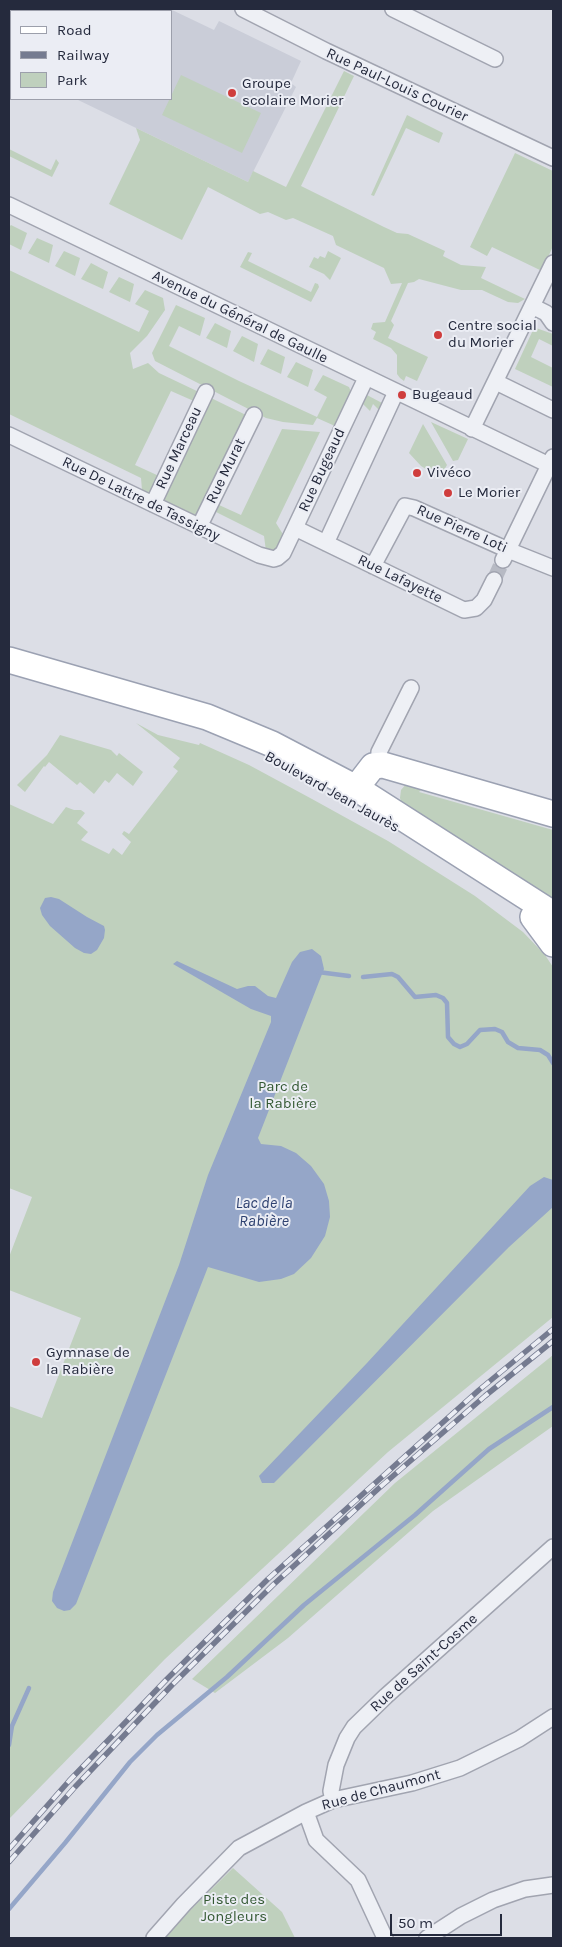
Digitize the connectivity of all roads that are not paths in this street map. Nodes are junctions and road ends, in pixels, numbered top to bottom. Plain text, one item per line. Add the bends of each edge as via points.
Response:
1 (243, 9) edge
2 (393, 9) edge
3 (495, 59) dead end
4 (553, 158) edge
5 (9, 205) edge
6 (553, 263) edge
7 (532, 306) junction
8 (551, 316) edge
9 (366, 378) junction
10 (496, 382) junction
11 (206, 392) dead end
12 (396, 392) junction
13 (553, 410) edge
14 (254, 415) dead end
15 (472, 428) junction
16 (9, 435) edge
17 (551, 461) edge
18 (153, 504) junction
19 (199, 527) junction
20 (295, 528) junction
21 (326, 543) junction
22 (506, 555) junction
23 (274, 559) joint
24 (374, 566) junction
25 (553, 568) edge
26 (494, 580) tunnel mouth
27 (9, 660) edge
28 (95, 685) junction
29 (411, 688) dead end
30 (378, 765) junction
31 (356, 788) junction
32 (553, 814) edge
33 (547, 920) edge
34 (553, 944) edge
35 (553, 1547) edge
36 (553, 1717) edge
37 (334, 1800) junction
38 (306, 1812) junction
39 (553, 1886) edge
40 (154, 1938) edge
41 (386, 1938) edge
42 (427, 1938) edge

1 - 4 street, Rue Paul-Louis Courier
2 - 3 street
5 - 9 street, Avenue du Général de Gaulle
6 - 7 street
7 - 8 street
7 - 10 street
9 - 12 street, Avenue du Général de Gaulle
9 - 20 street, Rue Bugeaud
10 - 13 street
10 - 15 street
11 - 18 street, Rue Marceau
12 - 15 street, Avenue du Général de Gaulle
12 - 21 street
14 - 19 street, Rue Murat
15 - 17 street, Avenue du Général de Gaulle
16 - 18 street, Rue De Lattre de Tassigny
17 - 22 street
18 - 19 street, Rue De Lattre de Tassigny
19 - 23 street, Rue De Lattre de Tassigny
20 - 21 street, Rue Lafayette
20 - 23 street, Rue Bugeaud via 283,553
21 - 24 street, Rue Lafayette
22 - 24 street, Rue Pierre Loti via 405,506
22 - 25 street, Rue Pierre Loti
24 - 26 street, Rue Lafayette via 464,610 476,608
27 - 28 main road, Boulevard Jean Jaurès
28 - 31 main road, Boulevard Jean Jaurès via 207,716 272,744
28 - 33 main road, Boulevard Jean Jaurès via 246,744 336,791
29 - 30 street via 379,752
30 - 31 main road via 367,771
30 - 32 main road
31 - 33 main road, Boulevard Jean Jaurès
33 - 34 main road
35 - 37 street, Rue de Saint-Cosme via 354,1727 346,1738 336,1766 331,1791
36 - 37 street, Rue de Chaumont via 519,1739 460,1768 412,1783
37 - 38 street, Rue de Chaumont
38 - 40 street, Rue de Chaumont via 239,1848
38 - 41 street via 316,1840 358,1880
39 - 42 street via 525,1889 493,1900

